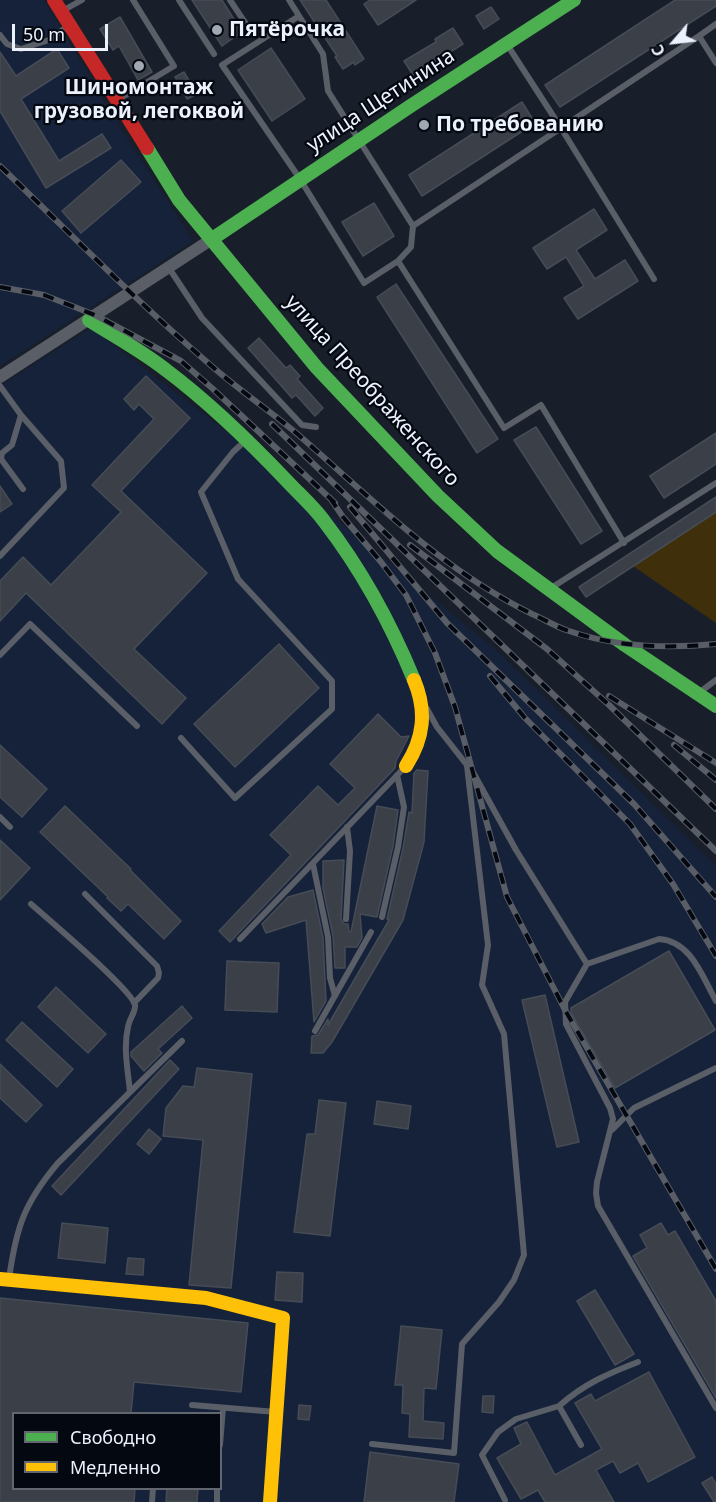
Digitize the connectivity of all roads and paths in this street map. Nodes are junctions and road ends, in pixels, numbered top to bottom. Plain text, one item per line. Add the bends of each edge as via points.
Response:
1 (82, 0) edge
2 (133, 0) edge
3 (179, 0) edge
4 (230, 0) edge
5 (289, 0) edge
6 (574, 0) edge
7 (58, 6) edge
8 (299, 16) junction
9 (716, 24) edge
10 (69, 26) junction
11 (252, 33) dead end
12 (0, 35) edge
13 (699, 36) junction
14 (507, 44) junction
15 (214, 54) dead end
16 (716, 63) edge
17 (116, 101) junction
18 (561, 128) junction
19 (359, 140) junction
20 (300, 179) junction
21 (413, 226) junction
22 (212, 239) junction
23 (398, 261) junction
24 (169, 268) junction
25 (654, 279) dead end
26 (89, 320) junction
27 (0, 376) edge
28 (0, 387) edge
29 (21, 415) junction
30 (316, 427) dead end
31 (247, 440) junction
32 (716, 483) edge
33 (23, 489) dead end
34 (624, 543) junction
35 (0, 556) edge
36 (548, 590) junction
37 (0, 655) edge
38 (716, 680) edge
39 (420, 694) junction
40 (697, 694) junction
41 (716, 706) edge
42 (137, 726) dead end
43 (181, 738) dead end
44 (466, 765) junction
45 (401, 771) junction
46 (0, 817) edge
47 (10, 827) dead end
48 (347, 827) junction
49 (313, 864) junction
50 (85, 894) dead end
51 (32, 904) dead end
52 (382, 917) dead end
53 (346, 918) dead end
54 (371, 932) dead end
55 (240, 939) dead end
56 (587, 964) junction
57 (335, 996) junction
58 (716, 1000) edge
59 (134, 1003) junction
60 (315, 1031) dead end
61 (182, 1041) dead end
62 (716, 1068) edge
63 (130, 1092) junction
64 (611, 1131) junction
65 (5, 1280) edge
66 (638, 1362) dead end
67 (192, 1405) dead end
68 (559, 1406) junction
69 (223, 1408) junction
70 (716, 1408) edge
71 (276, 1412) junction
72 (222, 1420) edge
73 (372, 1443) dead end
74 (581, 1445) dead end
75 (505, 1501) edge
76 (270, 1502) edge

1 - 7 lane
2 - 17 lane via 174,66
3 - 15 lane
4 - 11 lane
5 - 8 lane
6 - 14 street, улица Щетинина
7 - 10 street, улица Преображенского
8 - 19 lane via 323,54 328,91
8 - 20 lane via 222,65
9 - 13 lane
10 - 12 lane via 49,40 21,49 7,44
10 - 17 street, улица Преображенского
13 - 16 lane
13 - 18 lane
14 - 18 lane
14 - 19 street, улица Щетинина
17 - 22 street, улица Преображенского via 179,200
18 - 21 lane
18 - 25 lane
19 - 20 street, улица Щетинина
19 - 21 lane
20 - 22 street, улица Щетинина
20 - 23 lane via 364,283
21 - 23 lane via 411,247
22 - 24 street
22 - 36 street, улица Преображенского via 317,368 430,487 497,551
23 - 34 lane via 504,428 541,405
24 - 26 street
24 - 30 lane via 202,318 302,425
26 - 27 street
26 - 31 street via 164,368
28 - 29 lane
29 - 33 lane via 12,445 1,459
29 - 35 lane via 61,461 64,488
31 - 39 street via 323,519 353,562 403,653
31 - 43 lane via 201,492 238,579 332,681 332,709 235,798
32 - 34 lane
34 - 36 lane
36 - 40 street, улица Преображенского
37 - 42 lane via 30,624
38 - 40 lane
39 - 44 lane via 437,727
39 - 45 street via 420,738
40 - 41 street, улица Преображенского
44 - 56 lane
44 - 73 lane via 488,945 482,985 504,1034 524,1255 514,1280 462,1344 454,1453
45 - 48 lane
45 - 52 lane via 404,807
46 - 47 lane
48 - 49 lane
48 - 53 lane via 350,851
49 - 55 lane
49 - 57 lane
50 - 59 lane via 157,966 158,978
51 - 59 lane
54 - 57 lane
56 - 58 lane via 659,939 668,940 685,949 694,960
56 - 64 lane via 565,1002 566,1024 610,1108
57 - 60 lane
59 - 63 lane via 126,1051
61 - 63 lane
62 - 64 lane via 634,1108
63 - 65 lane via 39,1184 18,1229
64 - 70 lane via 597,1182 598,1206
65 - 71 street via 206,1298 283,1318
66 - 68 lane via 577,1390
67 - 69 lane
68 - 74 lane
68 - 75 lane via 516,1419 498,1432 482,1455
69 - 71 lane
69 - 72 lane
71 - 76 street

